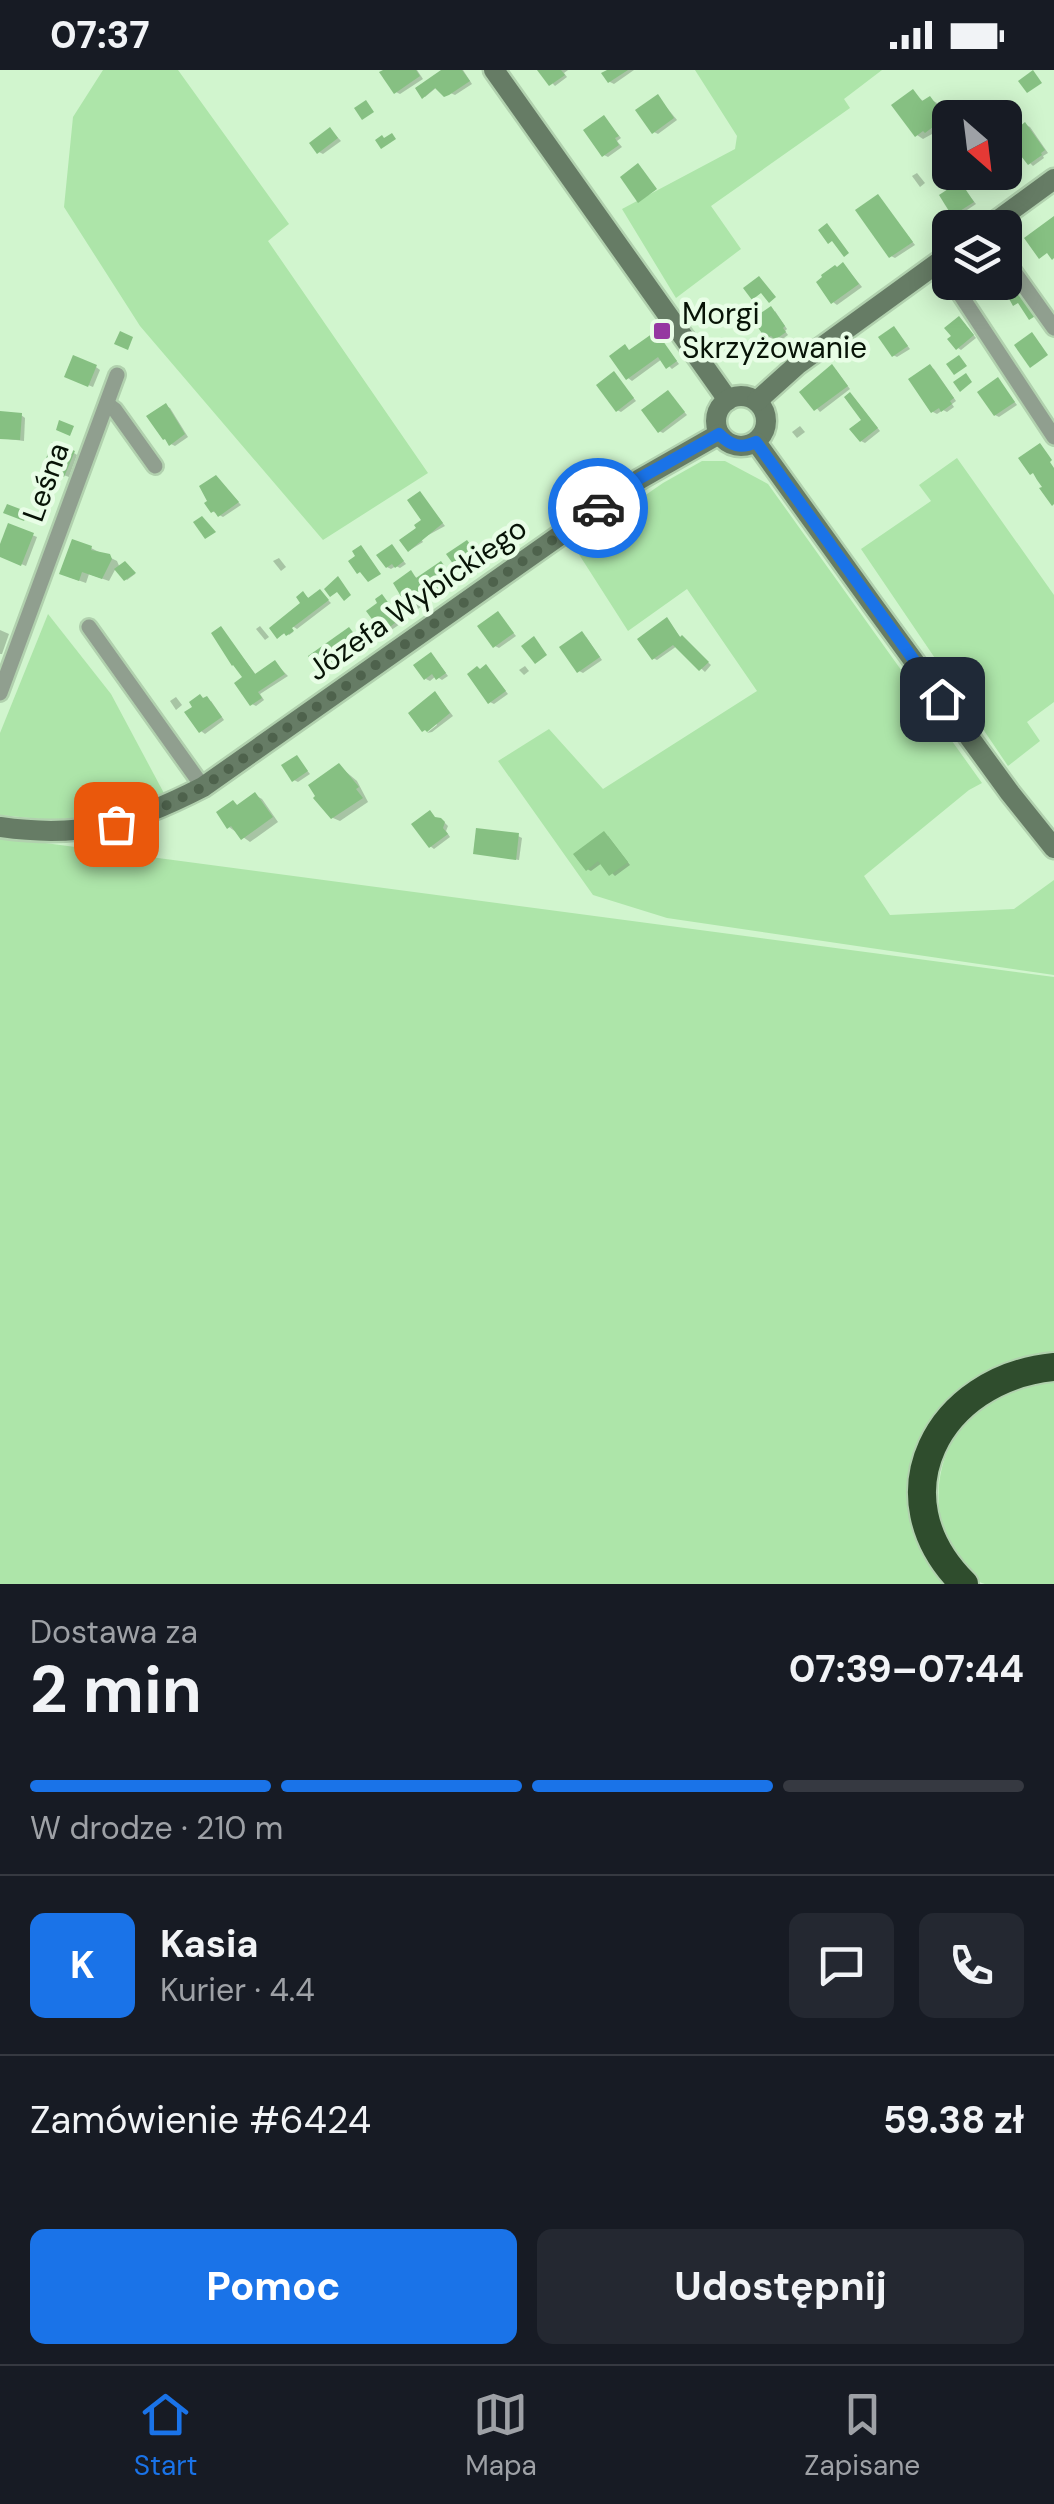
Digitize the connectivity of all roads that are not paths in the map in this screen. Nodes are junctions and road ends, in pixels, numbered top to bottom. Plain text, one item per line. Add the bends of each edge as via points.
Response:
1 (494, 70) edge
2 (1054, 180) edge
3 (1013, 210) edge
4 (932, 280) edge
5 (1022, 283) edge
6 (966, 300) edge
7 (1054, 328) edge
8 (117, 374) dead end
9 (728, 400) junction
10 (757, 401) junction
11 (106, 404) junction
12 (719, 434) junction
13 (1054, 438) edge
14 (756, 442) junction
15 (155, 466) dead end
16 (90, 627) dead end
17 (0, 693) edge
18 (203, 787) junction
19 (0, 827) edge
20 (1054, 848) edge
21 (1054, 1368) edge
22 (964, 1584) edge

1 - 9 street
2 - 3 street
4 - 10 street via 797,365
5 - 7 street
6 - 13 street
8 - 11 street, Leśna
9 - 10 street
9 - 12 street via 717,416
10 - 14 street via 767,422
11 - 15 street
11 - 17 street, Leśna
12 - 14 street via 736,446
12 - 18 street, Józefa Wybickiego via 640,478
14 - 20 street
16 - 18 street
18 - 19 street, Józefa Wybickiego via 116,824 45,832
21 - 22 highway via 1008,1377 968,1398 929,1457 924,1517 940,1555

